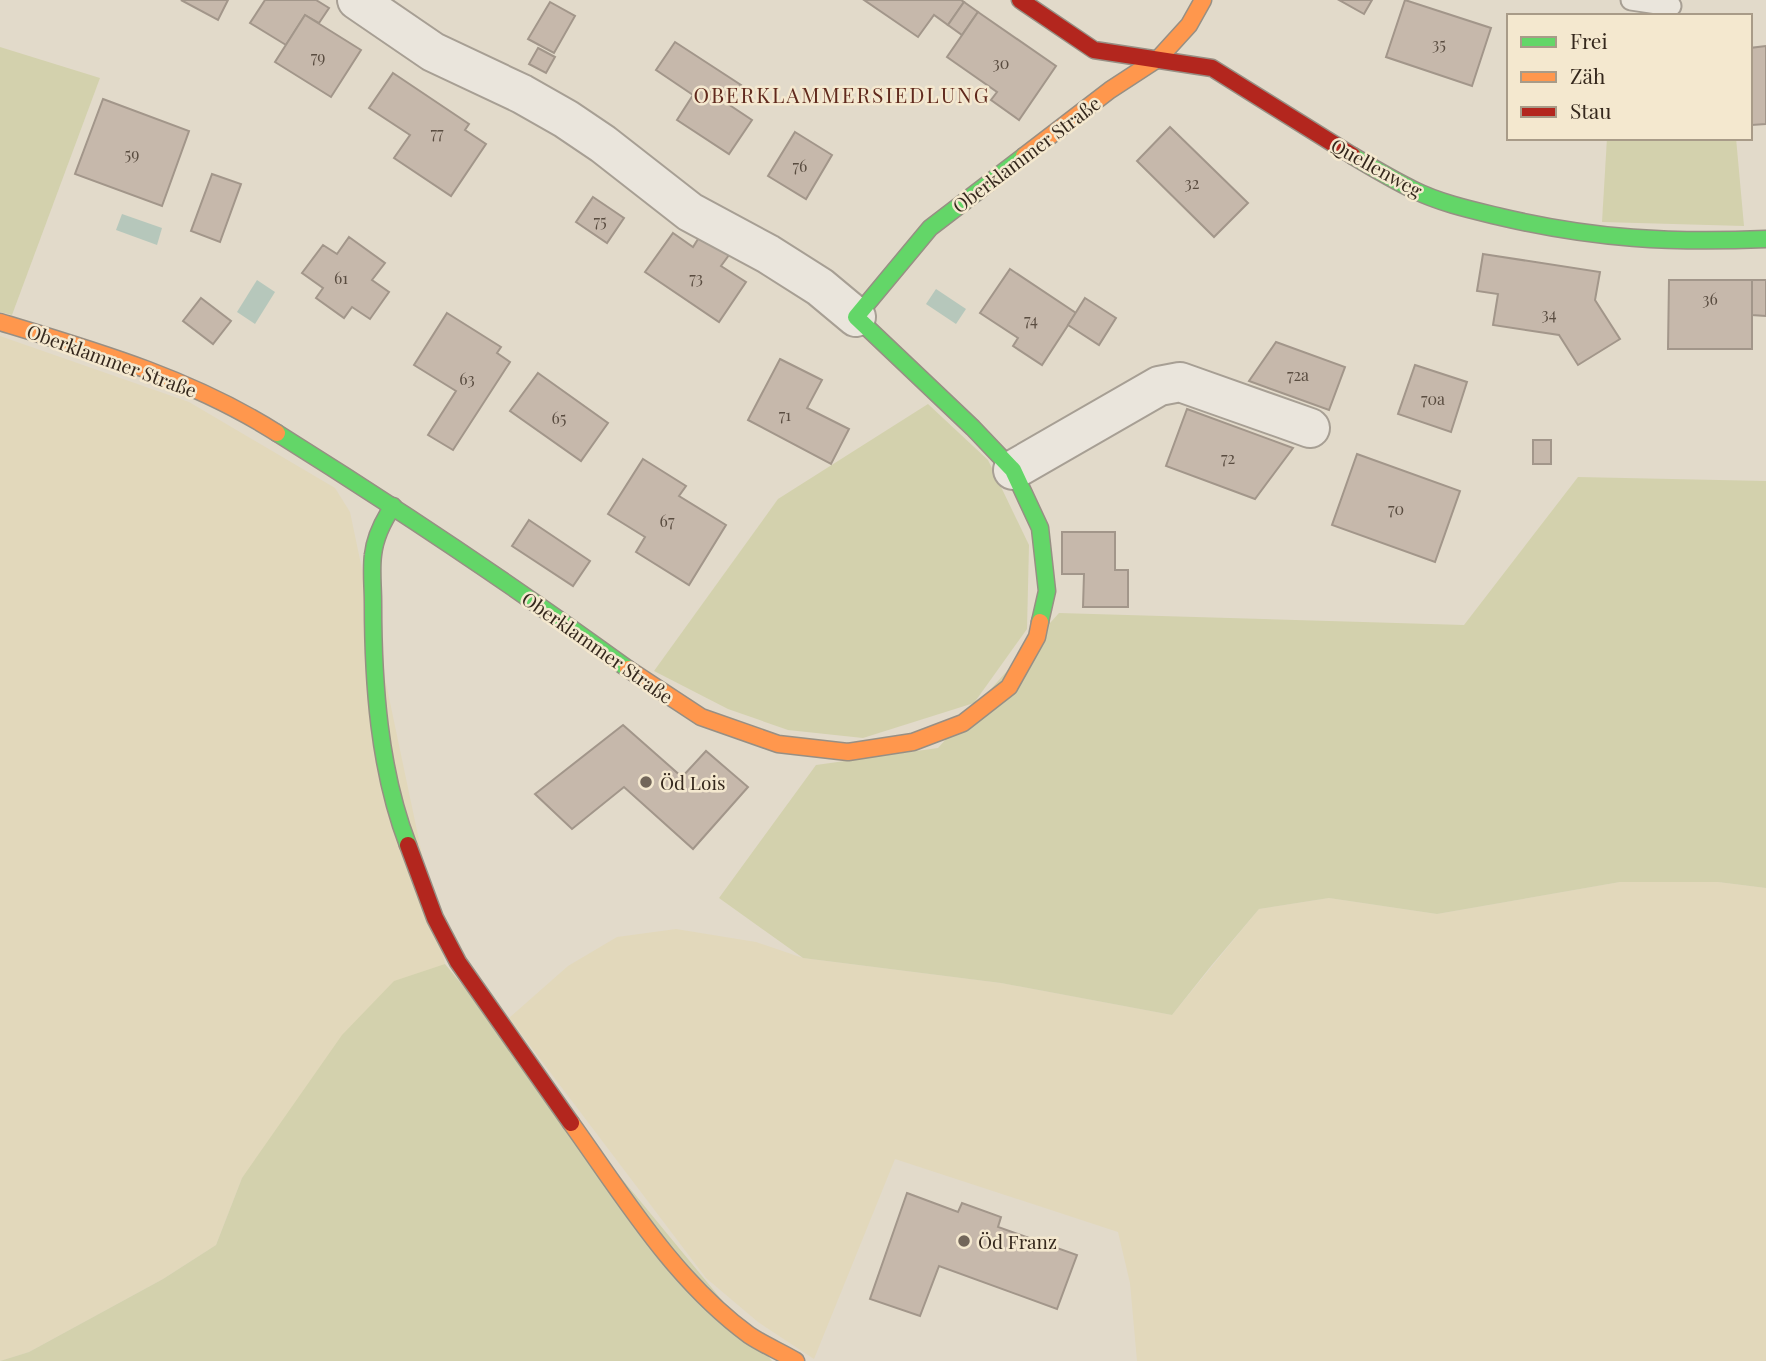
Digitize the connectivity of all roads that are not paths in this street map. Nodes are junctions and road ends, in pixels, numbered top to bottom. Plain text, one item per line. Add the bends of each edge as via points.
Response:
1 (357, 0) edge
2 (1020, 0) edge
3 (1203, 0) edge
4 (1631, 0) edge
5 (1671, 6) dead end
6 (1159, 58) junction
7 (1766, 239) edge
8 (856, 317) junction
9 (0, 322) edge
10 (1310, 428) dead end
11 (1013, 470) junction
12 (393, 506) junction
13 (796, 1361) edge

1 - 8 street, Oberklammer Straße via 433,52 566,119 690,212 768,254
2 - 6 street, Quellenweg via 1094,50
3 - 6 street, Oberklammer Straße via 1189,25
4 - 5 lane
6 - 7 street, Quellenweg via 1212,68 1416,191 1480,212 1618,238
6 - 8 street, Oberklammer Straße via 1110,90 930,228
8 - 11 street, Oberklammer Straße
9 - 12 street, Oberklammer Straße via 187,384 257,420
10 - 11 street via 1180,382 1159,386
11 - 12 street, Oberklammer Straße via 1040,528 1047,591 1037,637 1009,687 963,723 913,742 848,752 778,744 701,716
12 - 13 street via 380,526 373,554 378,699 388,777 435,918 457,962 658,1244 693,1286 750,1335

